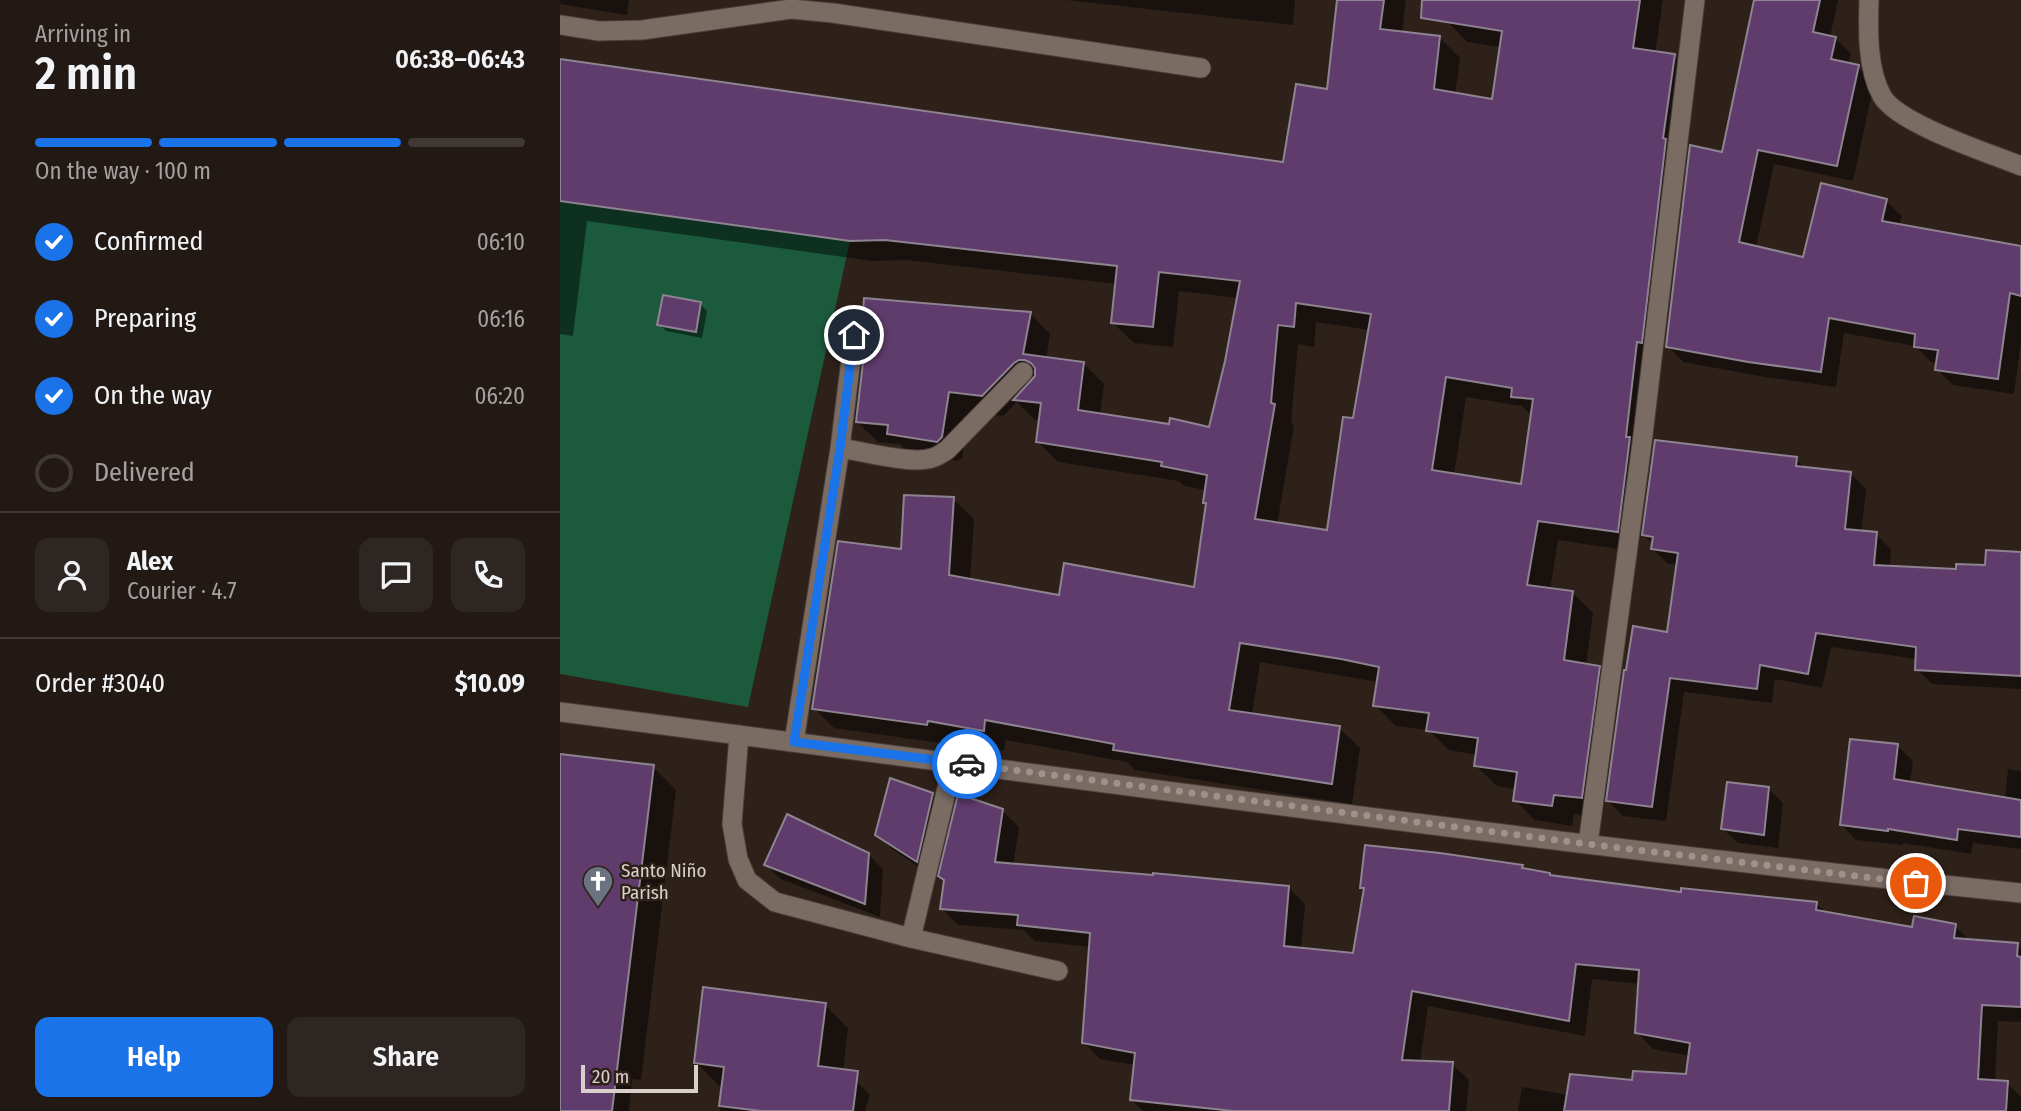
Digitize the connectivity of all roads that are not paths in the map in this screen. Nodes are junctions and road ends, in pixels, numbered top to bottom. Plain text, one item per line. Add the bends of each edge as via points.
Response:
1 (1695, 0) edge
2 (1869, 0) edge
3 (560, 25) edge
4 (1201, 68) dead end
5 (2021, 166) edge
6 (854, 335) dead end
7 (1024, 372) dead end
8 (840, 448) junction
9 (560, 712) edge
10 (739, 735) junction
11 (794, 742) junction
12 (953, 763) junction
13 (1588, 844) junction
14 (2021, 893) edge
15 (911, 937) junction
16 (1058, 971) dead end

1 - 13 street
2 - 5 street via 1874,76 1883,98 1908,120
3 - 4 street via 599,31 642,30 791,9
6 - 8 street
7 - 8 street via 947,450 931,458
8 - 11 street
9 - 10 street
10 - 11 street
10 - 15 street via 732,824 747,880 775,902
11 - 12 street
12 - 13 street
12 - 15 street
13 - 14 street
15 - 16 street

